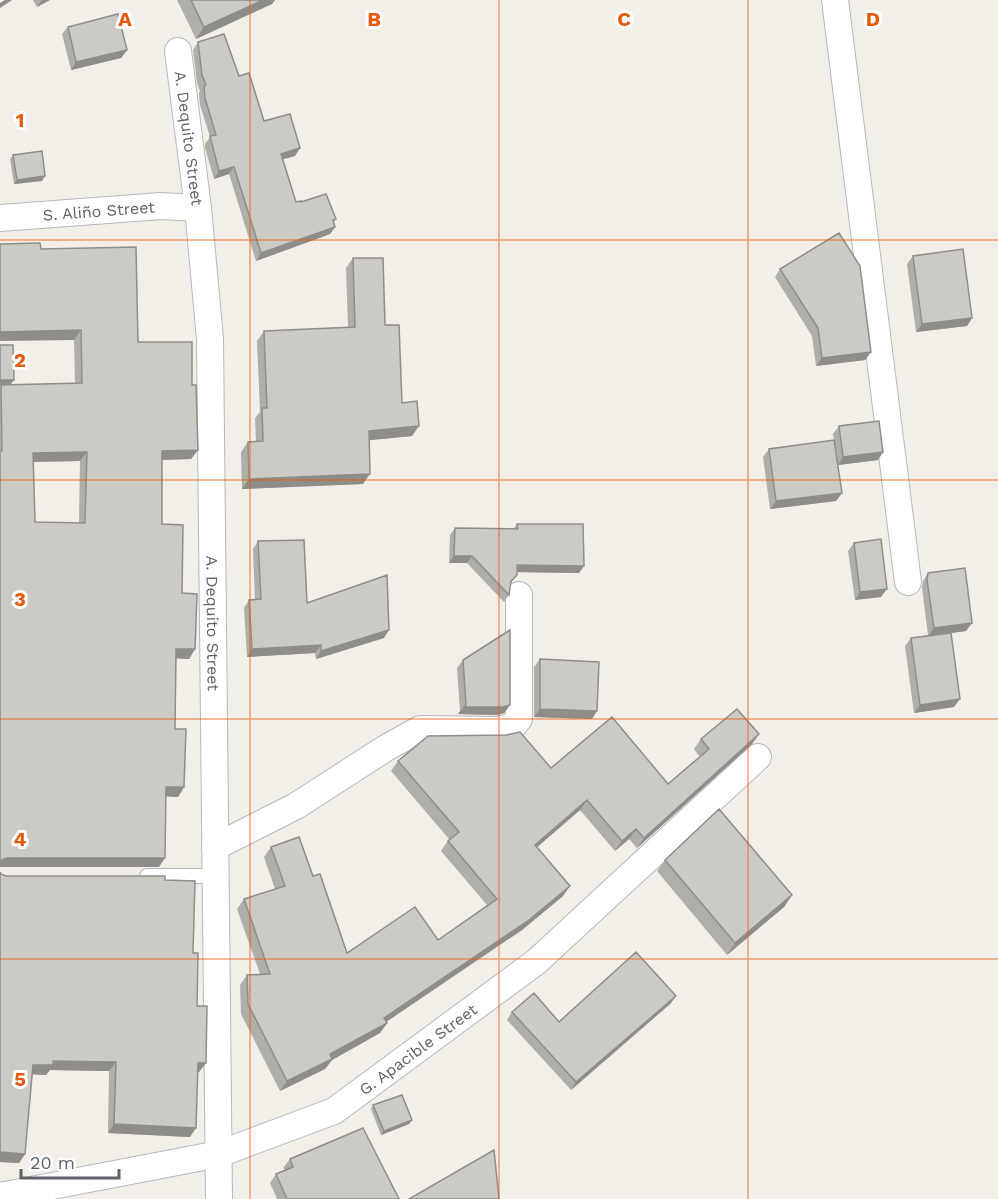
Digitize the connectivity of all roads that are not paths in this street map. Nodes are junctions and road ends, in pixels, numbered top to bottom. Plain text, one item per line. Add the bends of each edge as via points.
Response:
1 (835, 0) edge
2 (178, 51) dead end
3 (198, 208) junction
4 (0, 218) edge
5 (908, 582) dead end
6 (519, 595) dead end
7 (758, 757) edge
8 (215, 847) junction
9 (131, 876) edge
10 (214, 876) junction
11 (219, 1154) junction
12 (0, 1196) edge
13 (219, 1199) edge

1 - 5 street
2 - 3 street, A. Dequito Street
3 - 4 street, S. Aliño Street via 161,206
3 - 8 street, A. Dequito Street via 210,339
6 - 8 street via 519,719 513,726 499,730 420,729 296,806
7 - 11 street, G. Apacible Street via 536,962 334,1112
8 - 10 street, A. Dequito Street
9 - 10 lane
10 - 11 street, A. Dequito Street
11 - 12 street, G. Apacible Street
11 - 13 street, A. Dequito Street

